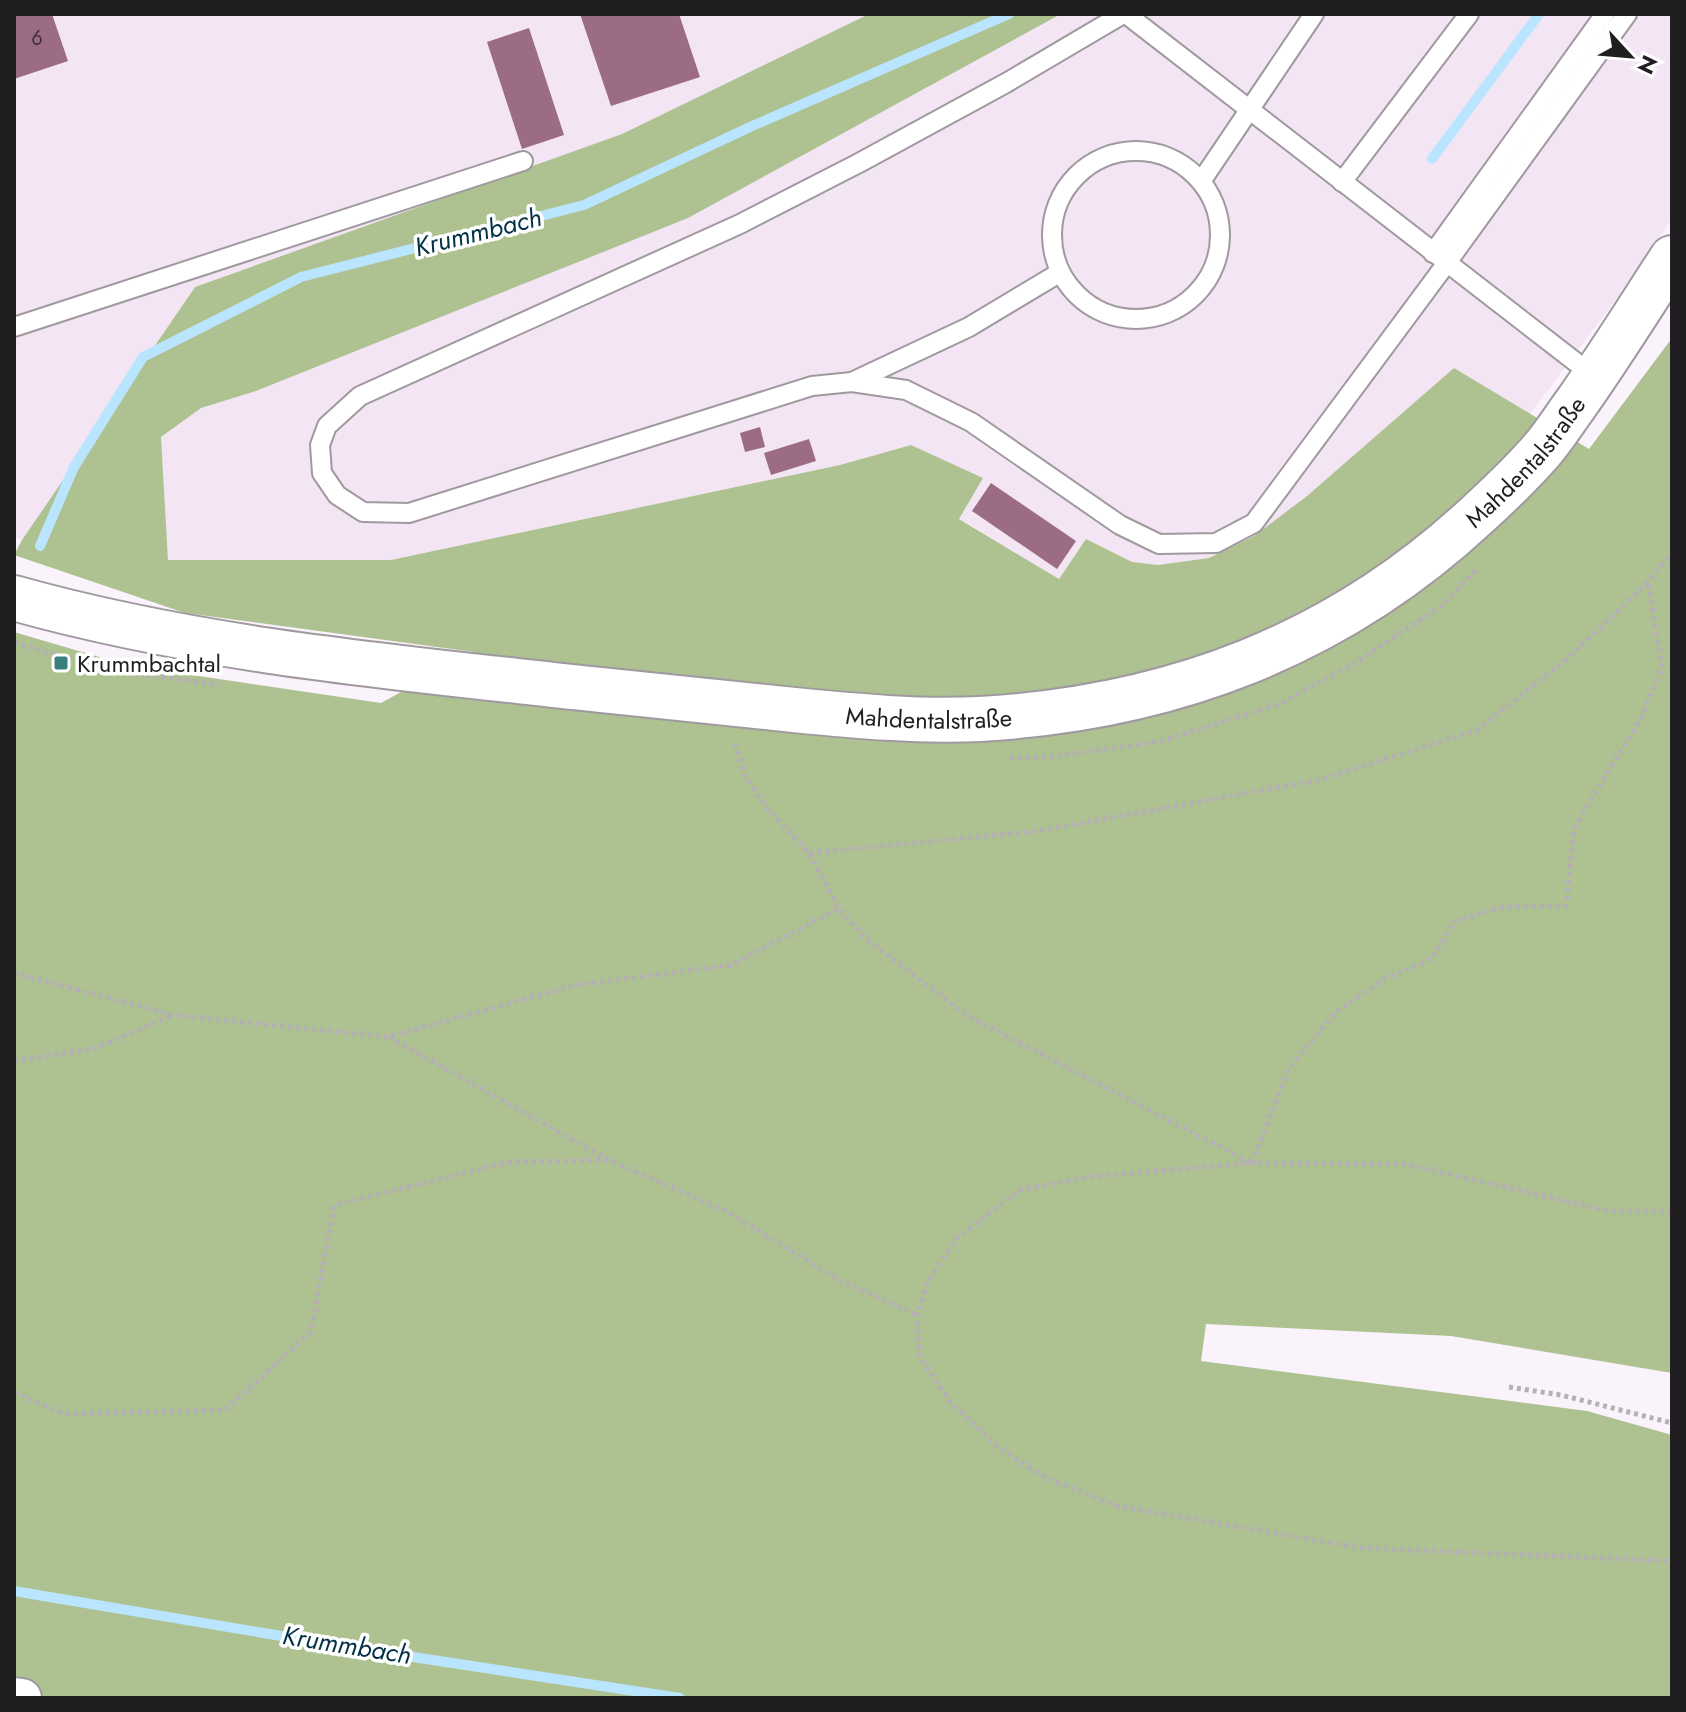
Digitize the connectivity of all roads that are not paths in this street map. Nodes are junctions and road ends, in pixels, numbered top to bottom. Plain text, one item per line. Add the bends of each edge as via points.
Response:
1 (1125, 14) edge
2 (1314, 14) edge
3 (1469, 14) edge
4 (1605, 14) edge
5 (1627, 14) edge
6 (1249, 110) junction
7 (523, 161) dead end
8 (1202, 180) junction
9 (1342, 182) junction
10 (1440, 258) junction
11 (1672, 258) edge
12 (1059, 273) junction
13 (14, 327) edge
14 (1595, 377) junction
15 (852, 382) junction
16 (14, 598) edge
17 (14, 1697) edge
18 (22, 1698) edge

1 - 6 lane
1 - 15 lane via 740,224 360,396 327,426 320,445 322,473 337,495 363,512 409,513 812,386
2 - 6 lane
3 - 9 lane
4 - 10 lane
5 - 10 lane
6 - 8 lane
6 - 9 lane
7 - 13 lane
8 - 12 lane via 1173,158 1137,150 1101,158 1072,180 1056,209 1051,241
8 - 12 lane via 1222,223 1220,239 1215,271 1184,308 1138,322 1092,309
9 - 10 lane
10 - 14 lane
10 - 15 lane via 1254,523 1216,543 1159,544 1120,525 971,422 906,390
11 - 14 main road, Mahdentalstraße
12 - 15 lane via 969,327
14 - 16 main road, Mahdentalstraße via 1543,449 1500,494 1443,547 1344,615 1246,664 1091,706 979,719 853,716 237,646 125,626
17 - 18 street

